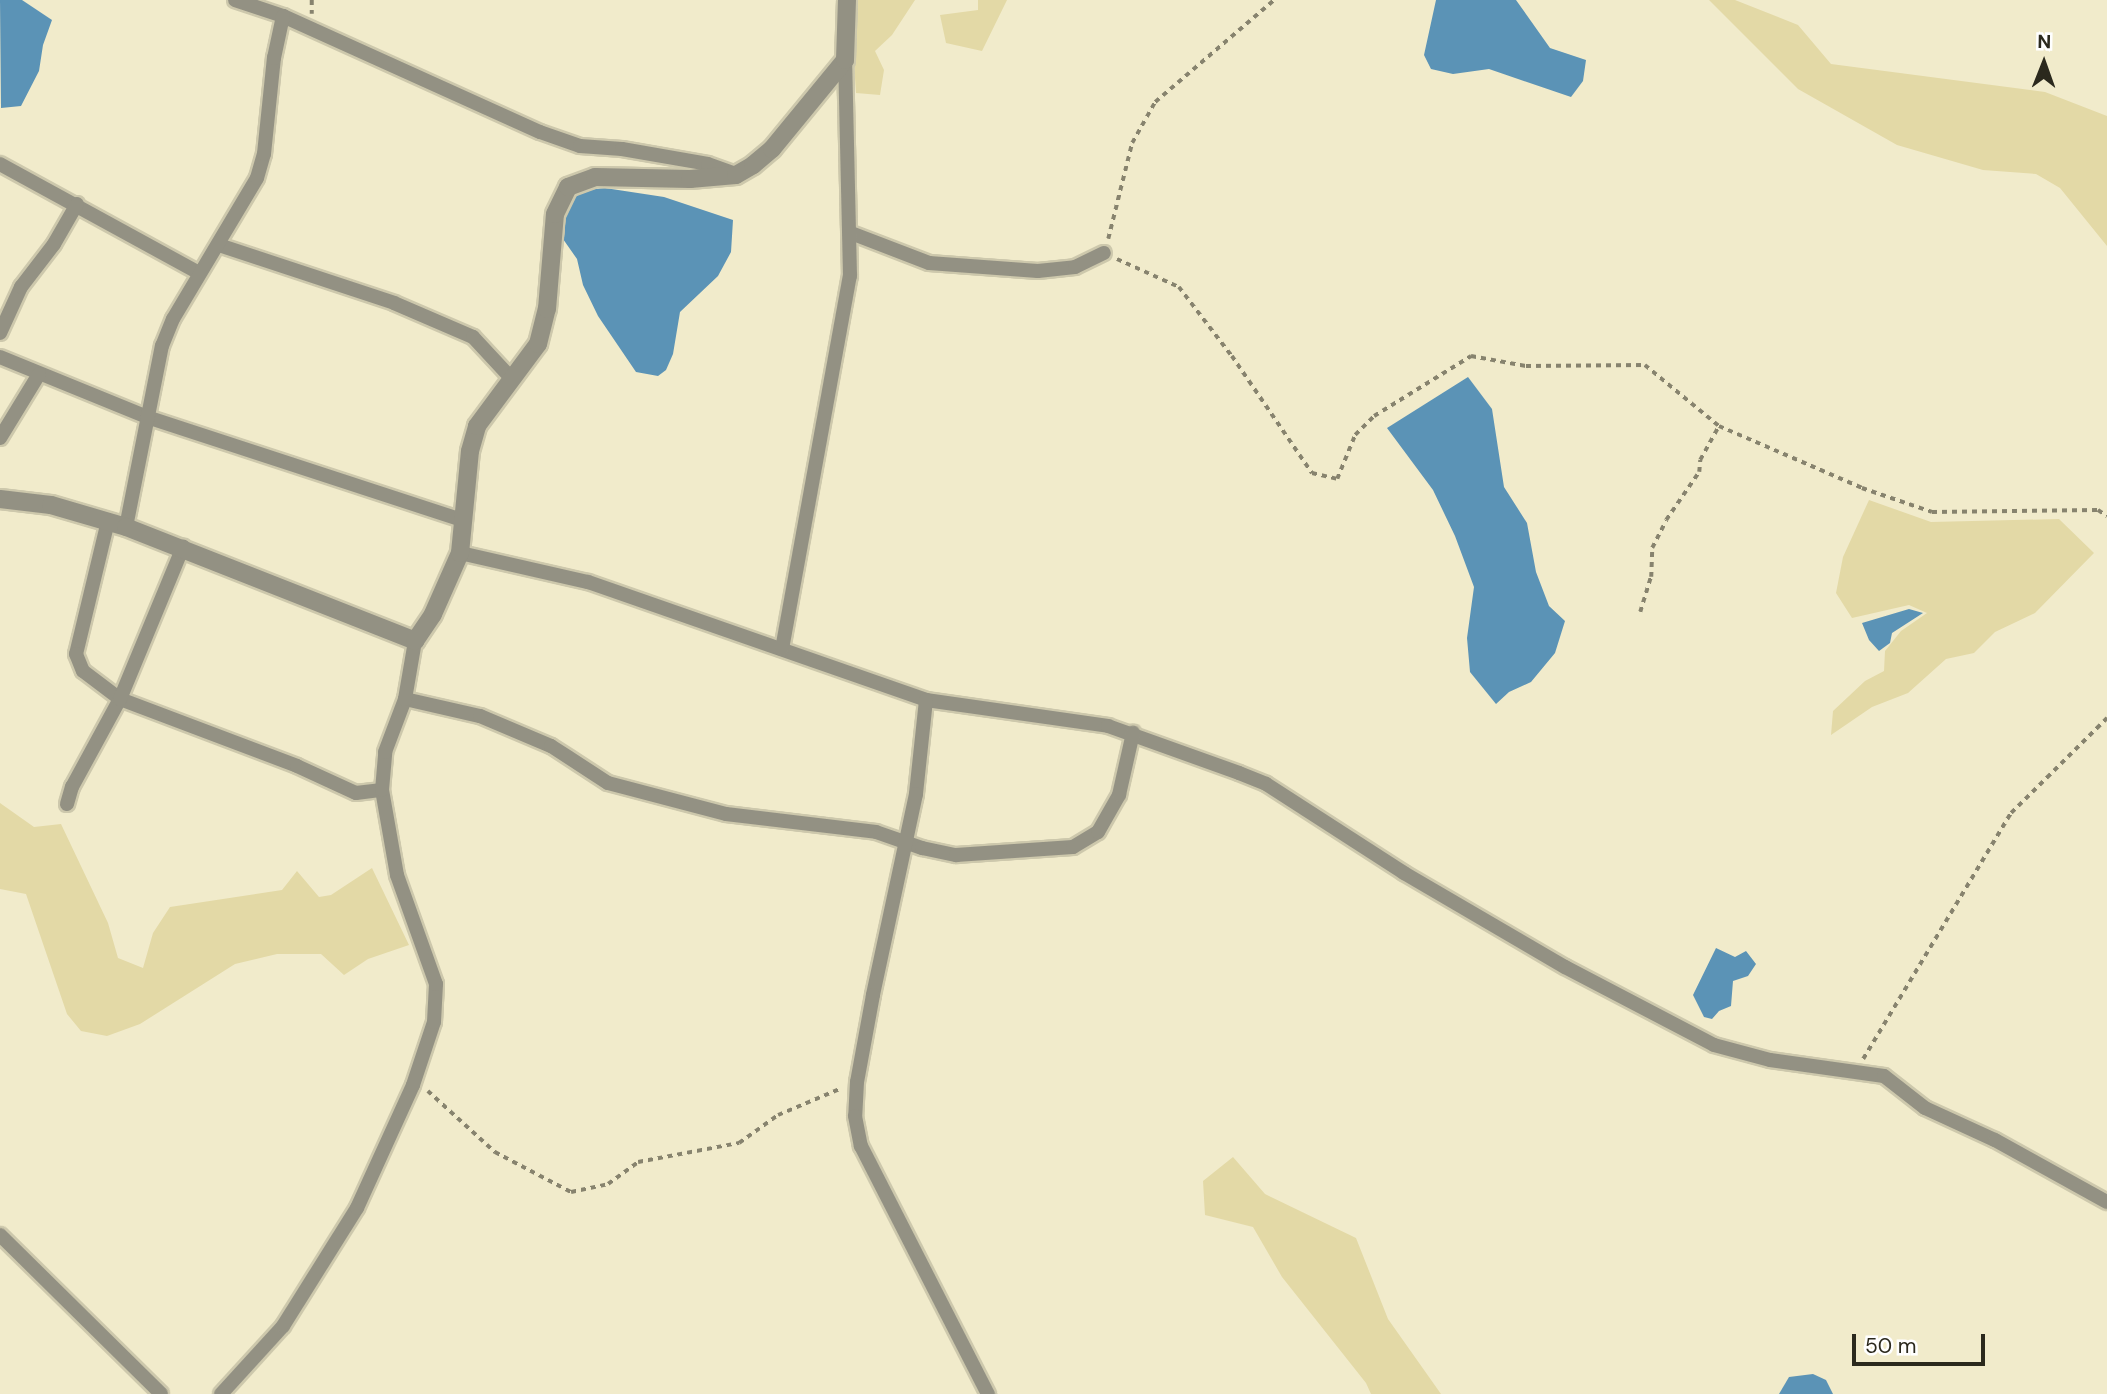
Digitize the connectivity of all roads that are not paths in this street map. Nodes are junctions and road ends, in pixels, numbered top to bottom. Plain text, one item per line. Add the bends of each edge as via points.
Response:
1 (234, 0) edge
2 (847, 0) edge
3 (284, 16) junction
4 (845, 60) junction
5 (0, 164) edge
6 (736, 175) junction
7 (77, 204) junction
8 (851, 233) junction
9 (219, 245) junction
10 (1104, 253) road end
11 (199, 273) junction
12 (0, 333) edge
13 (0, 357) edge
14 (39, 374) junction
15 (511, 378) junction
16 (146, 417) junction
17 (0, 438) edge
18 (0, 499) edge
19 (463, 520) junction
20 (108, 522) junction
21 (126, 527) junction
22 (183, 547) junction
23 (460, 553) junction
24 (415, 641) junction
25 (782, 649) junction
26 (120, 699) junction
27 (405, 699) junction
28 (926, 700) junction
29 (1133, 733) junction
30 (382, 790) junction
31 (67, 804) dead end
32 (907, 843) junction
33 (2107, 1202) edge
34 (0, 1235) edge
35 (161, 1394) edge
36 (222, 1394) edge
37 (988, 1394) edge

1 - 3 street
2 - 4 street
3 - 6 street via 540,132 580,146 708,164
3 - 9 street via 274,58 264,154 257,178
4 - 6 street via 772,149
4 - 8 street
5 - 7 street
6 - 15 street via 595,177 568,187 555,214 547,309 538,344
7 - 11 street
7 - 12 street via 21,287
8 - 10 street via 929,263 1038,271 1075,267
8 - 25 street via 844,323
9 - 11 street
9 - 15 street via 356,289 473,337
11 - 16 street via 162,346
13 - 14 street
14 - 16 street
14 - 17 street
15 - 19 street via 477,426
16 - 19 street
16 - 21 street
18 - 20 street via 51,505
19 - 23 street
20 - 21 street
20 - 26 street via 76,654 83,671
21 - 22 street
22 - 24 street
22 - 26 street
23 - 24 street via 433,614
23 - 25 street via 589,582
24 - 27 street
25 - 28 street
26 - 30 street via 356,793
26 - 31 street
27 - 30 street via 385,752
27 - 32 street via 480,716 551,746 608,783 726,814 876,832
28 - 29 street
28 - 32 street
29 - 32 street via 1119,795 1098,832 1073,847 956,855
29 - 33 street via 1266,784 1496,927 1714,1045 1770,1060 1884,1076 1925,1108 1994,1139
30 - 36 street via 397,875 436,984 434,1022 413,1085 358,1208 283,1326
32 - 37 street via 857,1082 855,1116 862,1146
34 - 35 street

